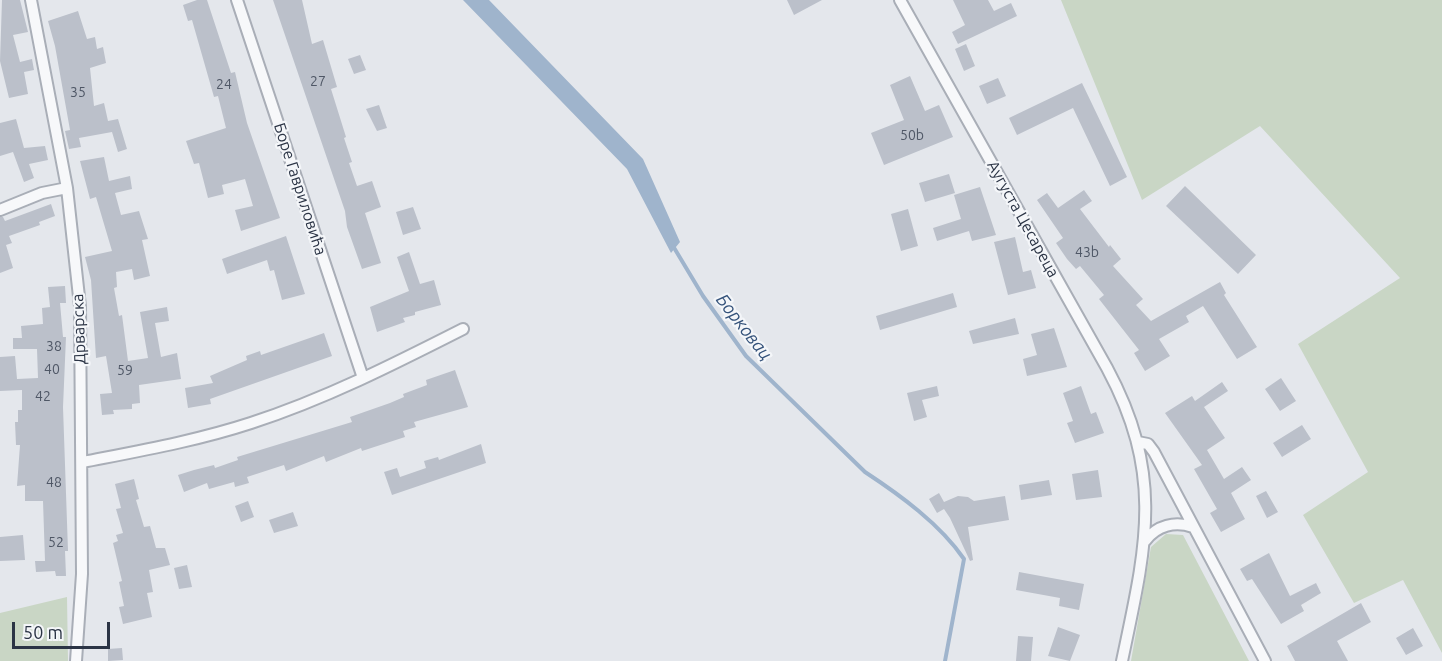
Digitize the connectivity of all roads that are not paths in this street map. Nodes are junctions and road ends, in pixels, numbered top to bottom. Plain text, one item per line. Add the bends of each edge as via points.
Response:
1 (32, 0) edge
2 (237, 0) edge
3 (900, 0) edge
4 (67, 188) junction
5 (0, 210) edge
6 (463, 329) dead end
7 (363, 378) junction
8 (1138, 442) junction
9 (83, 462) junction
10 (1193, 527) junction
11 (1145, 541) junction
12 (76, 661) edge
13 (1122, 661) edge
14 (1265, 661) edge

1 - 4 street, Дрварска
2 - 7 street, Боре Гавриловића
3 - 8 street, Аугуста Цесареца via 1118,388
4 - 5 street via 42,193
4 - 9 street, Дрварска via 80,306
6 - 7 street
7 - 9 street via 243,425 189,441
8 - 10 street, Аугуста Цесареца via 1148,444 1154,452
8 - 11 street, Аугуста Цесареца via 1145,488
9 - 12 street, Дрварска
10 - 11 street via 1164,526
10 - 14 street, Аугуста Цесареца
11 - 13 street, Аугуста Цесареца

